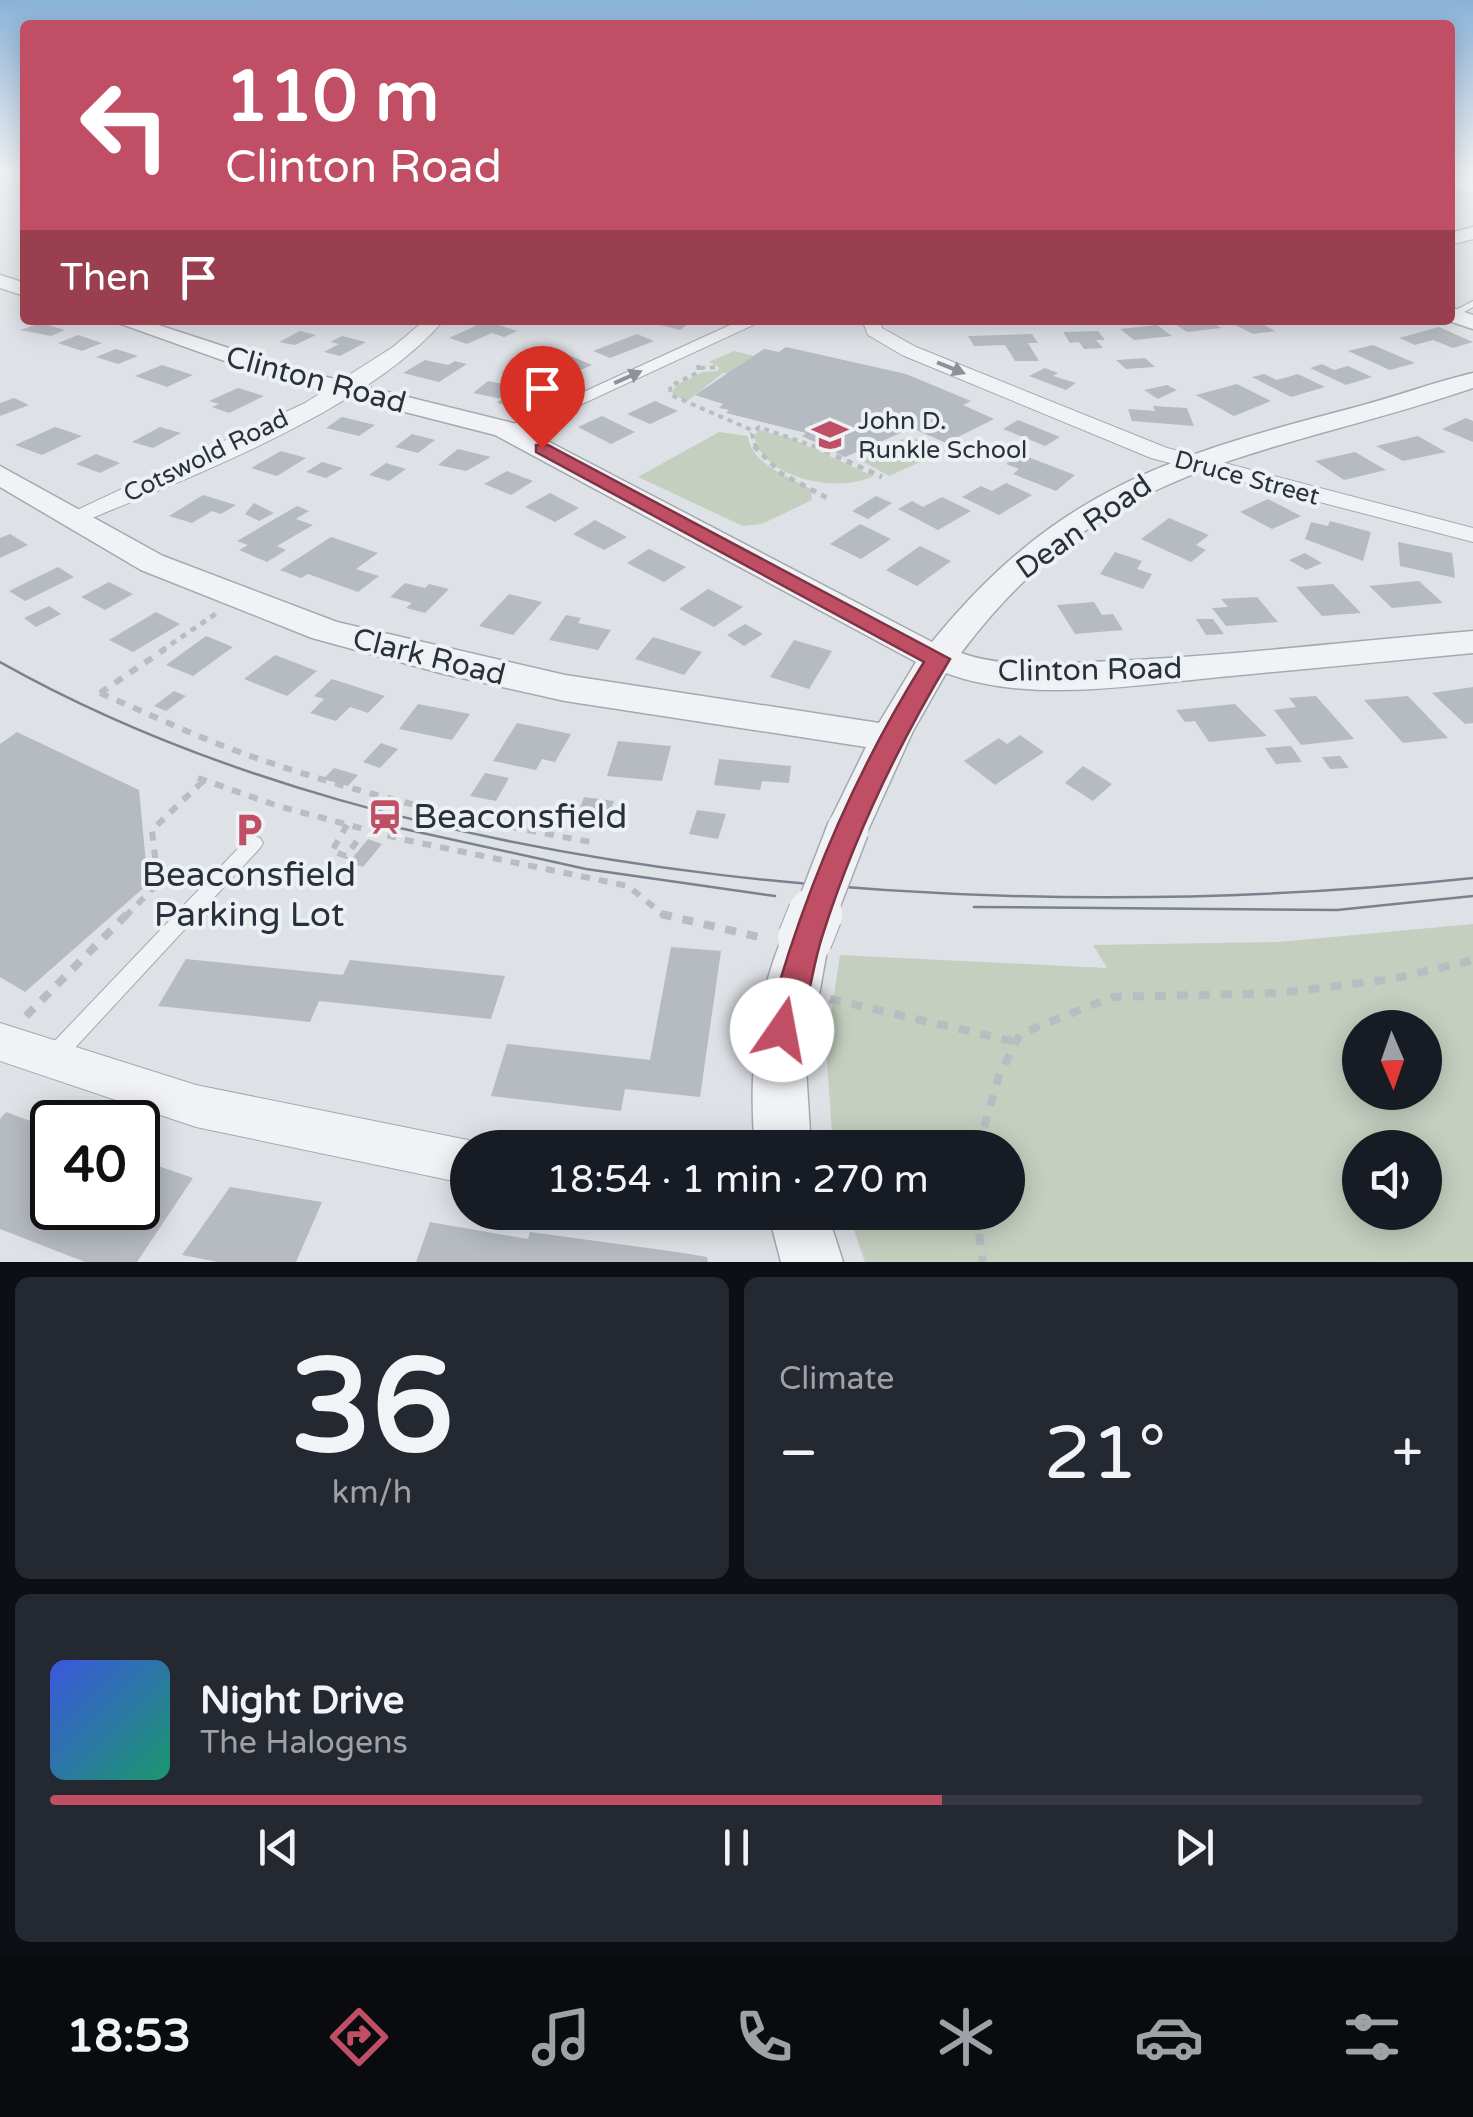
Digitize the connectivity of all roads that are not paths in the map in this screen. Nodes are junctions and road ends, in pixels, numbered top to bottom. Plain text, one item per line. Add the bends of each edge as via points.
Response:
1 (1473, 304) edge
2 (1458, 317) edge
3 (136, 325) edge
4 (428, 325) edge
5 (744, 325) edge
6 (872, 325) edge
7 (1473, 380) edge
8 (339, 388) junction
9 (508, 431) junction
10 (1192, 461) junction
11 (0, 475) edge
12 (72, 518) junction
13 (1473, 536) edge
14 (1473, 642) edge
15 (938, 659) junction
16 (889, 739) junction
17 (254, 843) dead end
18 (13, 1029) edge
19 (49, 1061) junction
20 (782, 1130) edge
21 (450, 1158) edge
22 (802, 1230) edge
23 (812, 1262) edge

1 - 2 lane
3 - 8 street, Clinton Road
4 - 8 street, Cotswold Road
9 -> 5 street
6 -> 10 street, Druce Street via 910,351
7 - 10 street, Dean Road
8 - 9 street, Clinton Road
8 - 12 street, Cotswold Road via 208,460
9 - 15 street, Clinton Road
10 - 13 street, Druce Street
10 - 15 street, Dean Road via 1158,474 1047,546
11 - 12 street, Clark Road
12 - 16 street, Clark Road via 152,563 313,626 424,660 697,712
14 - 15 street, Clinton Road via 1070,676 992,674
15 - 16 street, Dean Road
16 - 20 street, Dean Road, bridge via 848,829 782,938
17 - 19 lane
18 - 19 street
19 - 21 street via 233,1116
22 - 23 street

